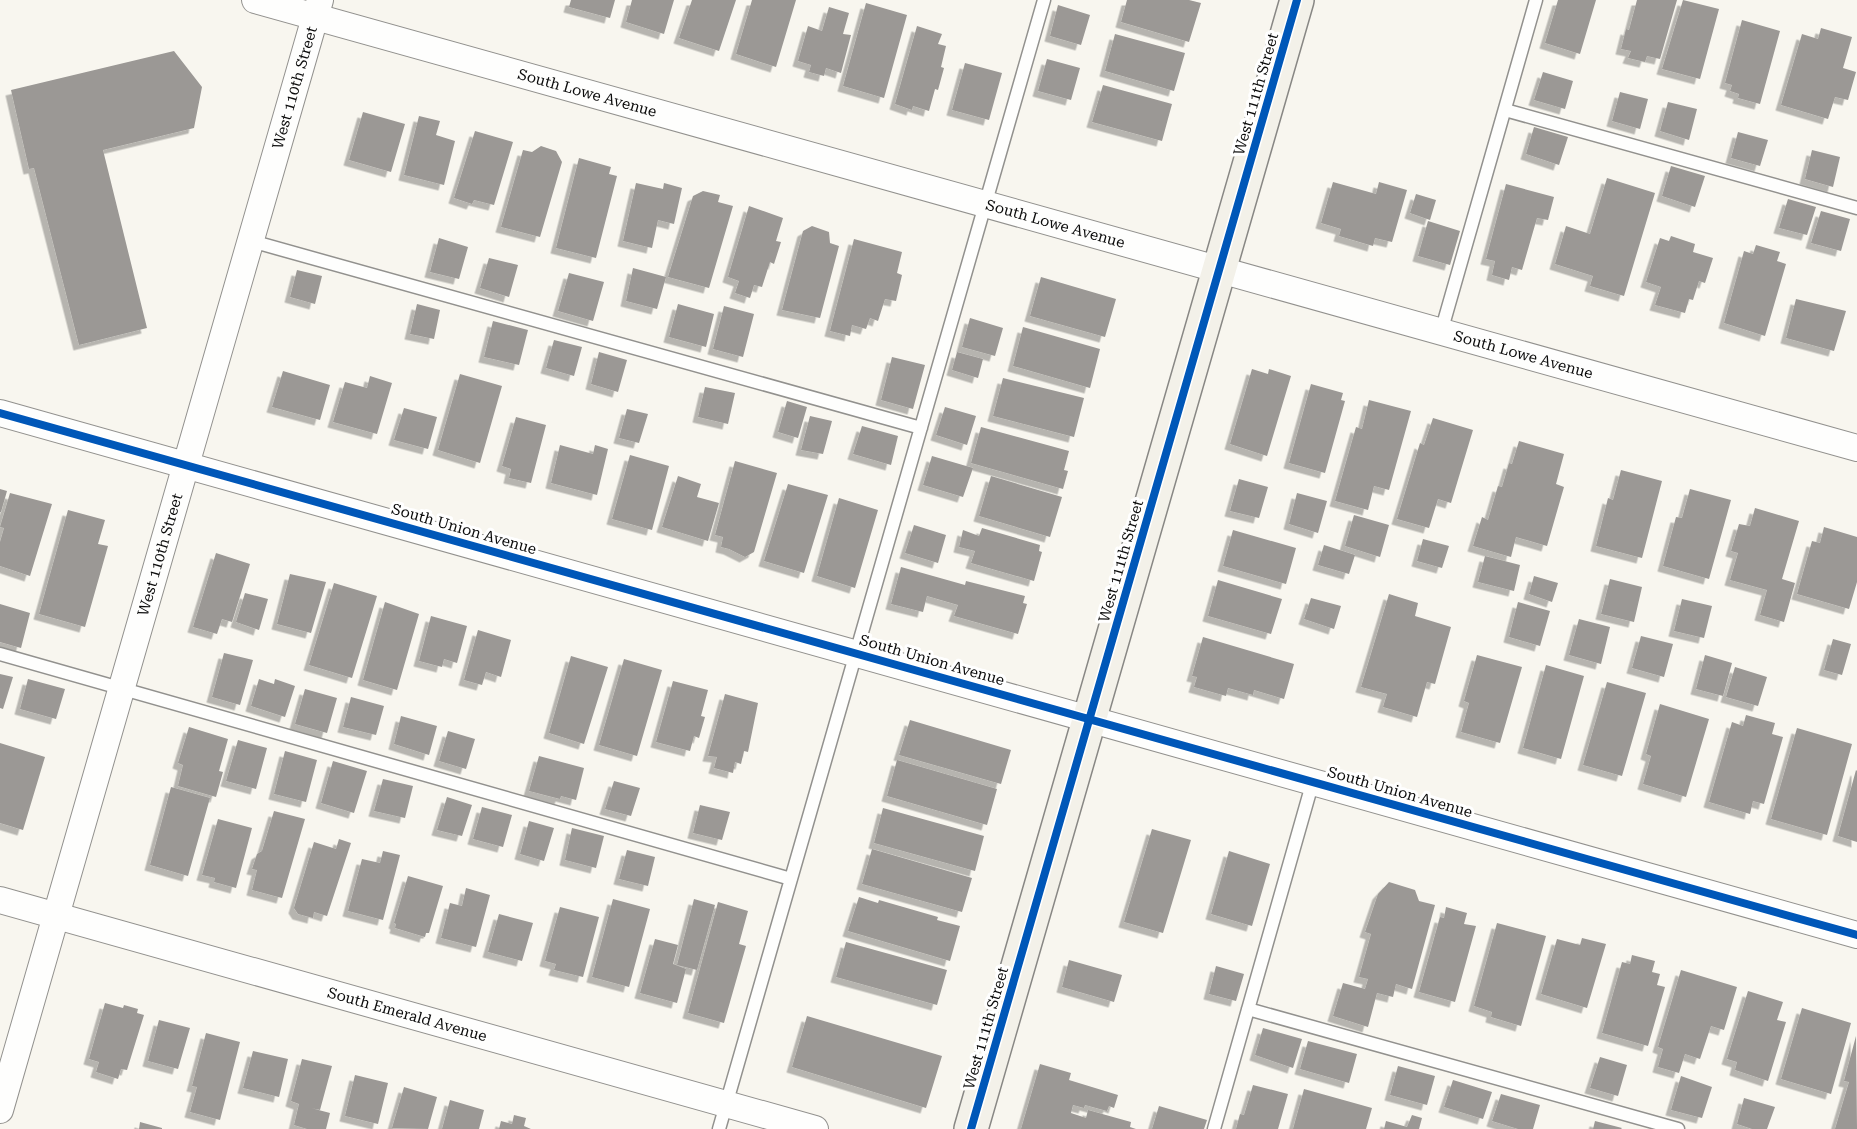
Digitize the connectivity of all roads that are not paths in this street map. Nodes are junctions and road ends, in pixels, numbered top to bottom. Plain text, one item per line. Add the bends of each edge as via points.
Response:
1 (255, 0) edge
2 (1044, 0) edge
3 (1297, 0) edge
4 (1536, 0) edge
5 (317, 9) edge
6 (1505, 110) junction
7 (985, 205) junction
8 (1857, 208) edge
9 (250, 241) junction
10 (1219, 271) junction
11 (1441, 332) junction
12 (0, 413) edge
13 (921, 428) junction
14 (1857, 448) edge
15 (186, 465) junction
16 (856, 653) junction
17 (0, 654) edge
18 (121, 688) junction
19 (1090, 718) junction
20 (1313, 781) junction
21 (791, 879) junction
22 (0, 900) edge
23 (56, 916) junction
24 (1857, 934) edge
25 (1248, 1009) junction
26 (726, 1104) junction
27 (0, 1110) edge
28 (719, 1129) edge
29 (815, 1129) edge
30 (971, 1129) edge
31 (1215, 1129) edge
32 (1678, 1129) edge

1 - 5 street, South Lowe Avenue
2 - 7 lane
3 - 10 main road, West 111th Street
4 - 6 lane
5 - 7 street, South Lowe Avenue
5 - 9 street, West 110th Street
6 - 8 lane
6 - 11 lane
7 - 10 street, South Lowe Avenue
7 - 13 lane
9 - 13 lane
9 - 15 street, West 110th Street
10 - 11 street, South Lowe Avenue
10 - 19 main road, West 111th Street
11 - 14 street, South Lowe Avenue
12 - 15 street, South Union Avenue
13 - 16 lane
15 - 16 street, South Union Avenue
15 - 18 street, West 110th Street
16 - 19 street, South Union Avenue
16 - 21 lane
17 - 18 lane
18 - 21 lane
18 - 23 street, West 110th Street
19 - 20 street, South Union Avenue
19 - 30 main road, West 111th Street
20 - 24 street, South Union Avenue
20 - 25 lane
21 - 26 lane
22 - 23 street, South Emerald Avenue
23 - 26 street, South Emerald Avenue
23 - 27 street, West 110th Street
25 - 31 lane
25 - 32 lane
26 - 28 lane
26 - 29 street, South Emerald Avenue

